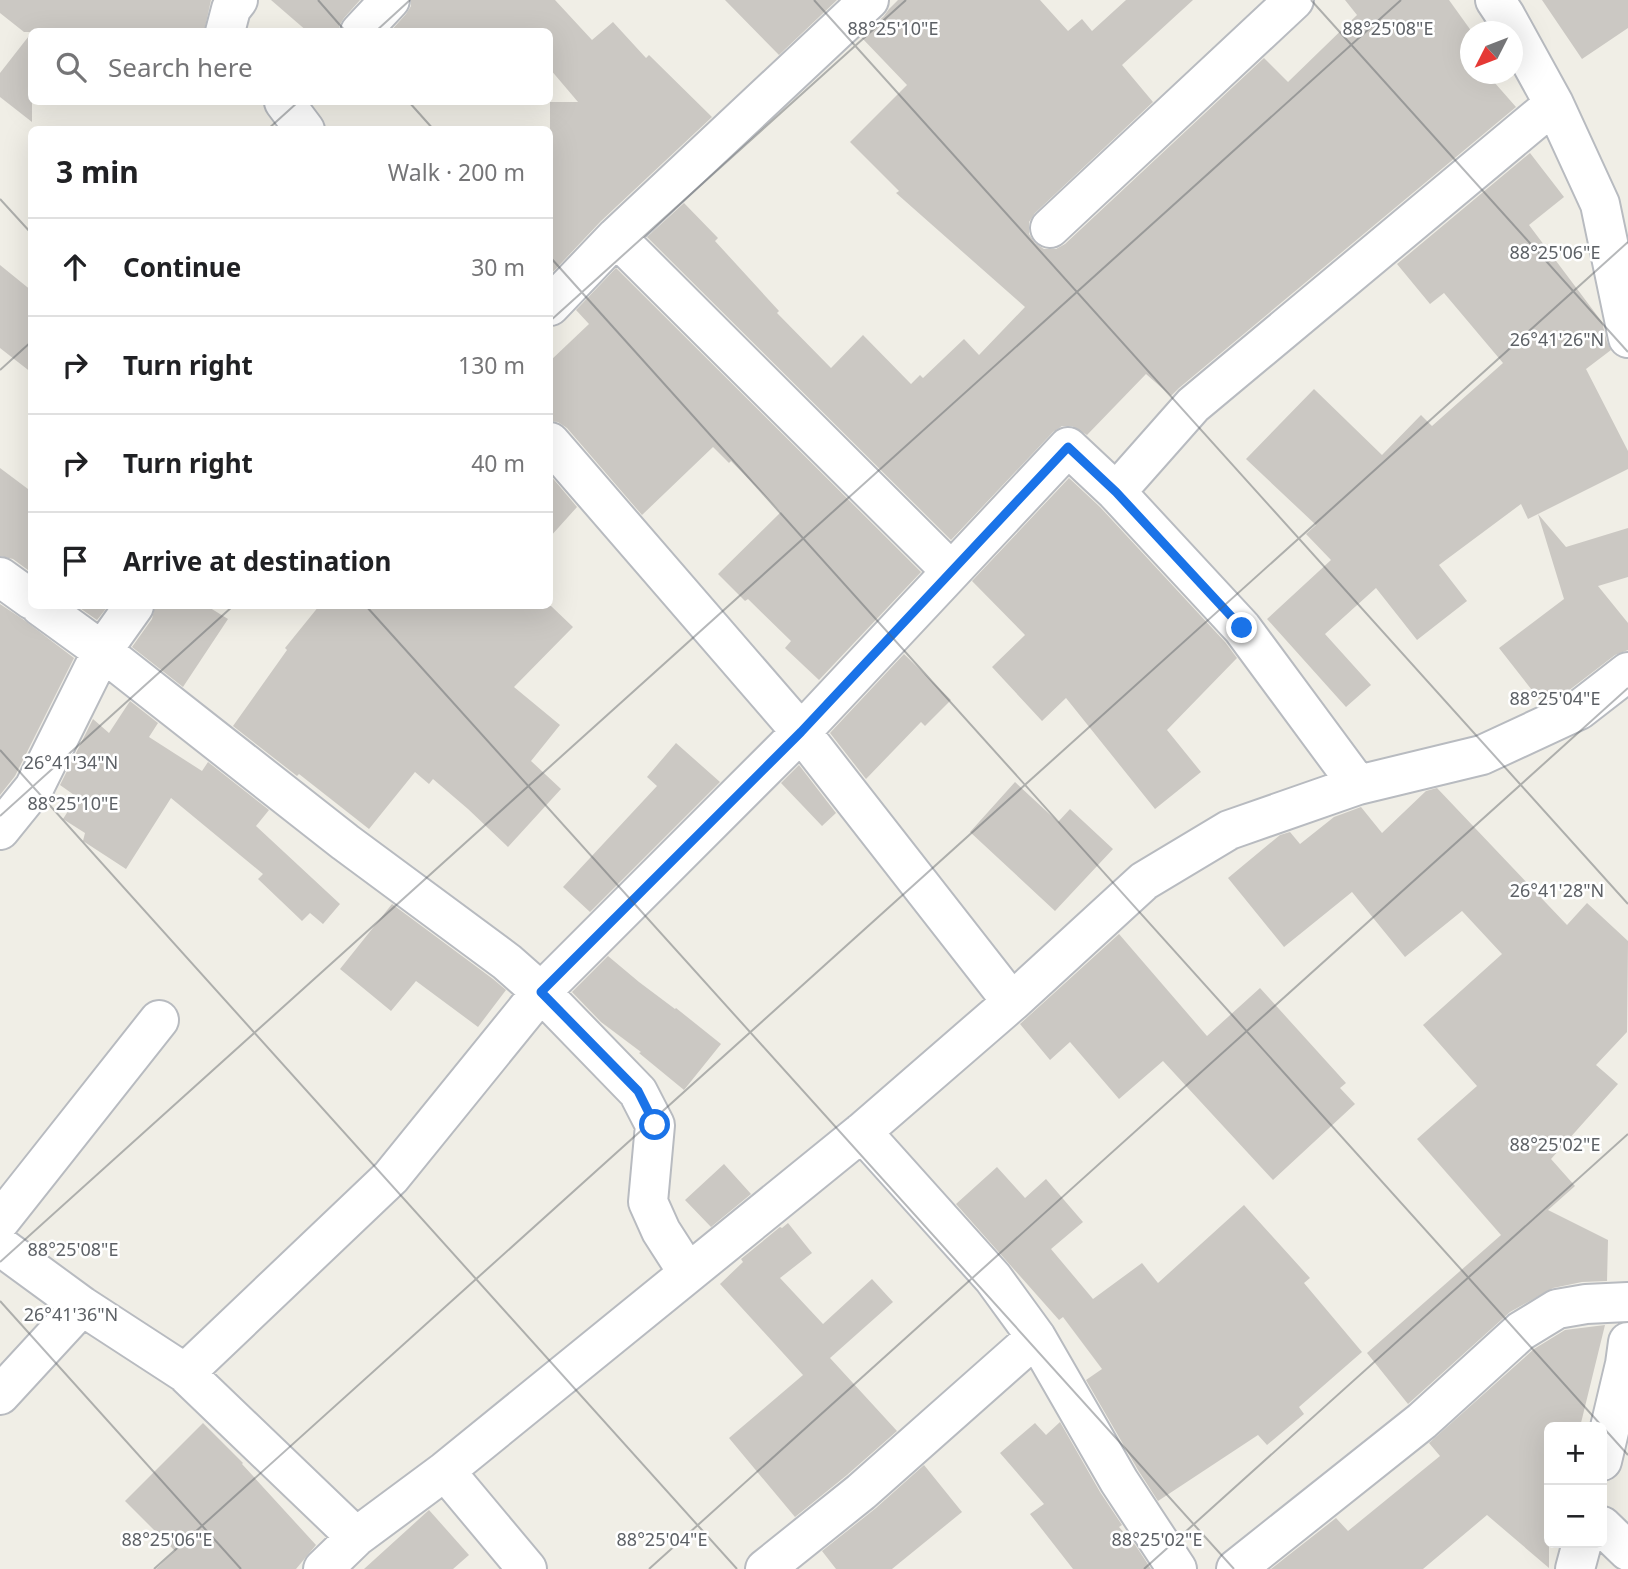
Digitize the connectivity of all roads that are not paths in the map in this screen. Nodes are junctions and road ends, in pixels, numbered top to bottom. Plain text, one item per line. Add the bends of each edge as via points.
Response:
1 (238, 0) edge
2 (390, 0) edge
3 (869, 0) edge
4 (1294, 0) edge
5 (1494, 0) edge
6 (226, 28) edge
7 (364, 28) edge
8 (1554, 104) junction
9 (1050, 228) dead end
10 (615, 237) junction
11 (553, 303) edge
12 (1628, 338) edge
13 (553, 445) edge
14 (1116, 492) junction
15 (951, 571) junction
16 (0, 577) edge
17 (28, 597) edge
18 (44, 609) edge
19 (132, 609) edge
20 (102, 651) junction
21 (1628, 672) edge
22 (801, 732) junction
23 (1358, 785) junction
24 (0, 830) edge
25 (541, 992) junction
26 (1012, 1002) junction
27 (159, 1020) dead end
28 (862, 1132) junction
29 (0, 1221) edge
30 (0, 1246) edge
31 (688, 1273) junction
32 (1628, 1302) edge
33 (82, 1306) junction
34 (1036, 1337) junction
35 (1628, 1342) edge
36 (184, 1373) junction
37 (0, 1395) edge
38 (1607, 1440) edge
39 (445, 1471) junction
40 (1607, 1531) edge
41 (356, 1537) junction
42 (1580, 1548) edge
43 (1628, 1551) edge
44 (323, 1569) edge
45 (527, 1569) edge
46 (765, 1569) edge
47 (1177, 1569) edge
48 (1236, 1569) edge
49 (1575, 1569) edge

1 - 6 street
2 - 7 street
3 - 10 street
4 - 9 street
5 - 8 street
8 - 12 street via 1600,204
8 - 14 street via 1193,405
10 - 11 street
10 - 15 street
13 - 22 street
14 - 15 street via 1068,447
14 - 23 street via 1242,628
15 - 22 street
16 - 17 street
18 - 20 street
19 - 20 street
20 - 24 street via 34,788
20 - 25 street
21 - 23 street via 1579,710 1482,755
22 - 25 street
22 - 26 street
23 - 26 street via 1228,830 1144,881
25 - 31 street via 638,1091 655,1125 648,1202
25 - 36 street via 391,1177
26 - 28 street
27 - 29 street
28 - 31 street
28 - 34 street via 993,1278
30 - 33 street
31 - 39 street
32 - 48 street via 1557,1309 1521,1331 1422,1421
33 - 36 street
33 - 37 street
34 - 46 street via 862,1492
34 - 47 street via 1119,1481
35 - 38 street
36 - 41 street
39 - 41 street
39 - 45 street
40 - 43 street
41 - 44 street
42 - 49 street

